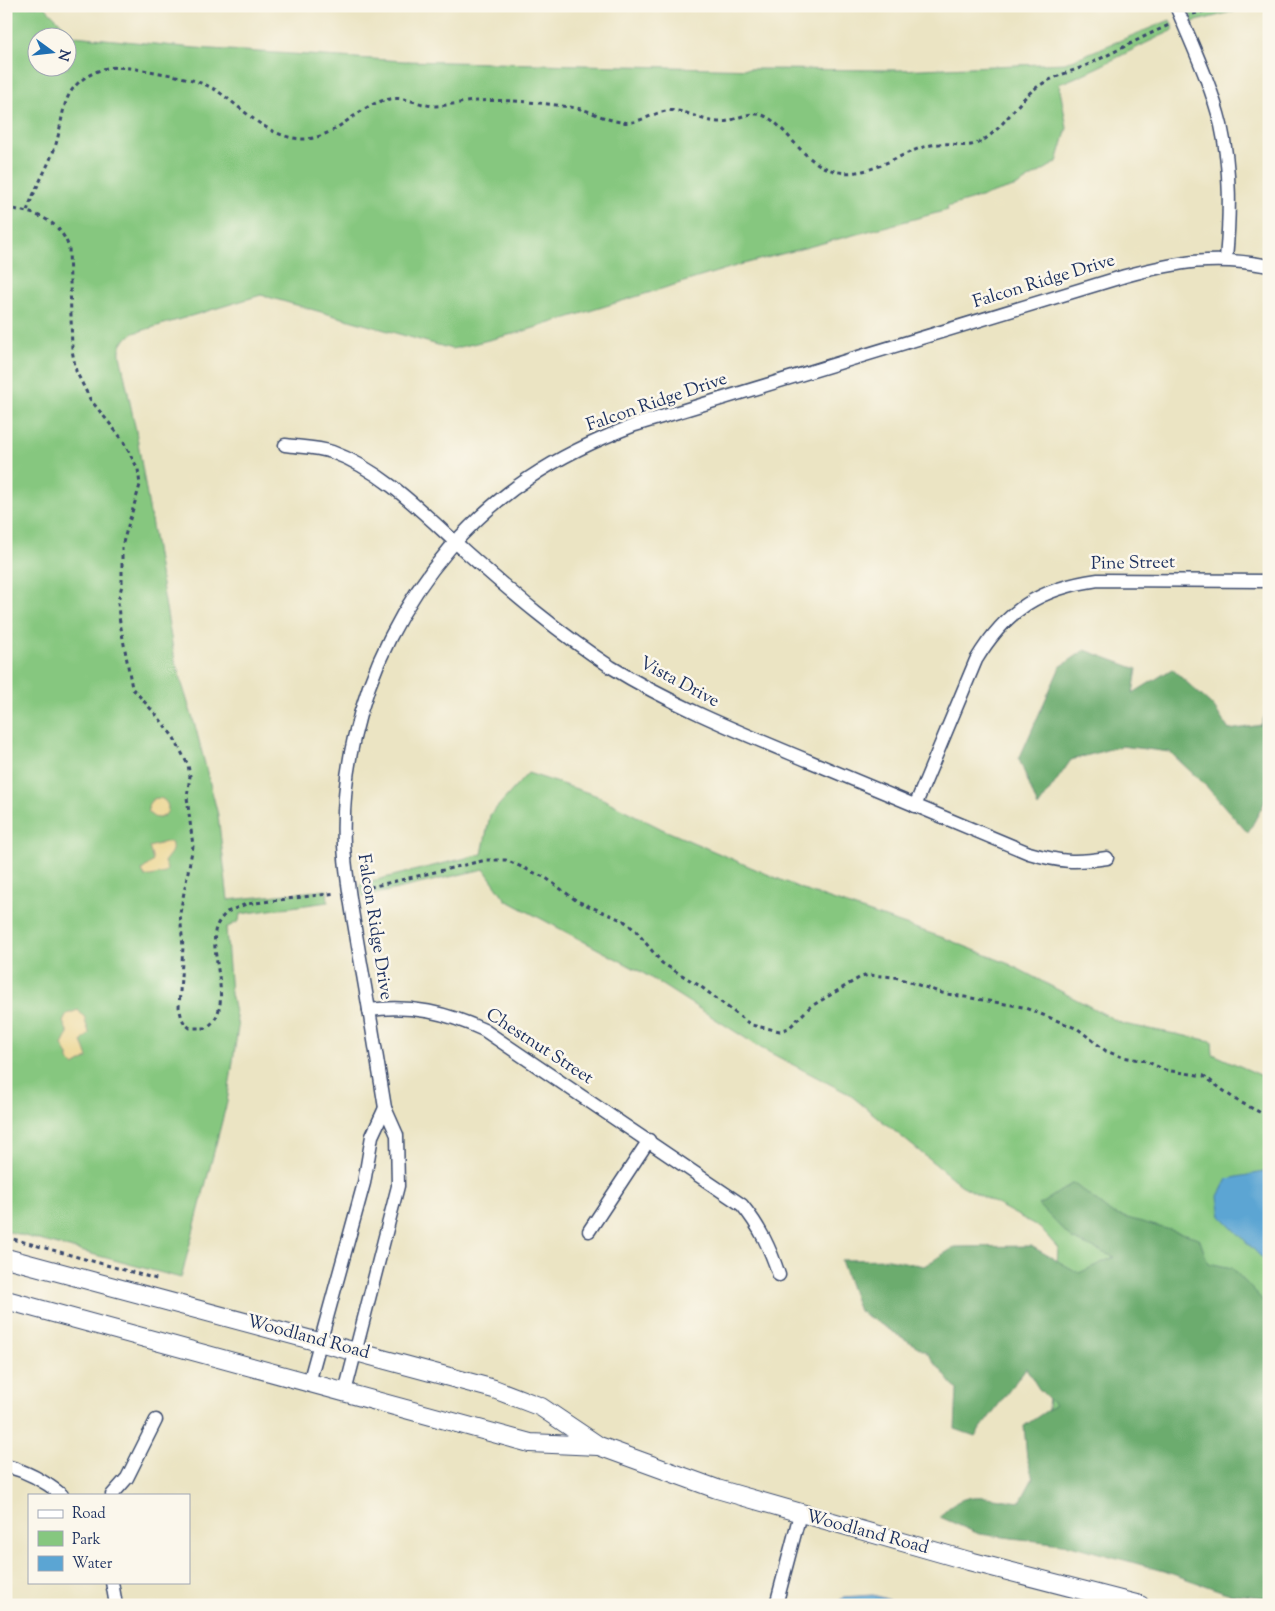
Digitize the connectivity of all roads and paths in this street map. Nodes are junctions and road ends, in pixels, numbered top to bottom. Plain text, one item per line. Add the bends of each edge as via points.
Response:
1 (1176, 6) edge
2 (1223, 6) edge
3 (1181, 19) junction
4 (6, 208) edge
5 (27, 211) junction
6 (1226, 259) junction
7 (1269, 266) edge
8 (285, 444) dead end
9 (456, 542) junction
10 (1269, 580) edge
11 (916, 806) junction
12 (1107, 858) dead end
13 (349, 891) junction
14 (369, 1010) junction
15 (385, 1108) junction
16 (1269, 1117) edge
17 (649, 1140) junction
18 (589, 1231) dead end
19 (6, 1258) edge
20 (779, 1275) dead end
21 (6, 1300) edge
22 (320, 1341) junction
23 (356, 1350) junction
24 (309, 1383) junction
25 (345, 1392) junction
26 (156, 1420) dead end
27 (599, 1446) junction
28 (6, 1466) edge
29 (60, 1494) edge
30 (113, 1494) edge
31 (800, 1514) junction
32 (112, 1584) edge
33 (116, 1605) edge
34 (776, 1605) edge
35 (1140, 1605) edge

1 - 3 street
2 - 3 path
3 - 5 path via 1040,85 1000,128 973,145 924,147 883,165 854,173 822,166 771,119 761,114 713,122 670,110 623,123 578,108 529,102 492,100 436,106 391,98 329,132 293,138 254,120 214,89 198,82 140,70 109,68 85,78 65,101 53,152
3 - 6 street via 1221,126 1230,202
4 - 5 path
5 - 13 path via 38,214 65,236 69,248 72,350 76,371 90,400 122,439 138,469 140,484 122,546 119,616 132,688 174,738 190,776 187,796 193,846 180,913 179,1007 182,1019 190,1028 206,1028 215,1020 220,1006 215,932 227,912 246,904
6 - 7 street, Falcon Ridge Drive
6 - 9 street, Falcon Ridge Drive via 1171,264 1125,276 635,424 593,441 528,479 498,501
8 - 9 street, Vista Drive via 329,451 351,460 406,498
9 - 11 street, Vista Drive via 517,598 563,634 662,696 714,722
9 - 13 street, Falcon Ridge Drive via 410,602 388,641 359,718 345,807 344,844
10 - 11 street, Pine Street via 1098,580 1065,586 1026,603 989,638 976,660
11 - 12 street, Vista Drive via 1051,859 1076,863
13 - 14 street, Falcon Ridge Drive
13 - 16 path via 486,860 506,860 546,878 577,901 624,921 662,963 700,986 751,1025 780,1031 796,1023 810,1007 859,978 868,975 895,977 942,993 1023,1007 1078,1029 1106,1051 1146,1061 1166,1070 1204,1076 1236,1100
14 - 15 street, Falcon Ridge Drive
14 - 17 street, Chestnut Street via 408,1008 434,1011 484,1030
15 - 22 street via 372,1136 364,1183
15 - 23 street, Falcon Ridge Drive via 397,1135 398,1186
17 - 18 street
17 - 20 street, Chestnut Street via 742,1205 768,1242
19 - 22 main road, Woodland Road
21 - 24 main road, Woodland Road
22 - 23 main road, Woodland Road
22 - 24 street
23 - 25 street, Falcon Ridge Drive
23 - 27 main road, Woodland Road via 494,1390 541,1408
24 - 25 main road, Woodland Road
25 - 27 main road, Woodland Road via 530,1443
26 - 30 street via 127,1478
27 - 31 main road, Woodland Road via 717,1489
28 - 29 street via 35,1478
31 - 34 street
31 - 35 main road, Woodland Road
32 - 33 street

